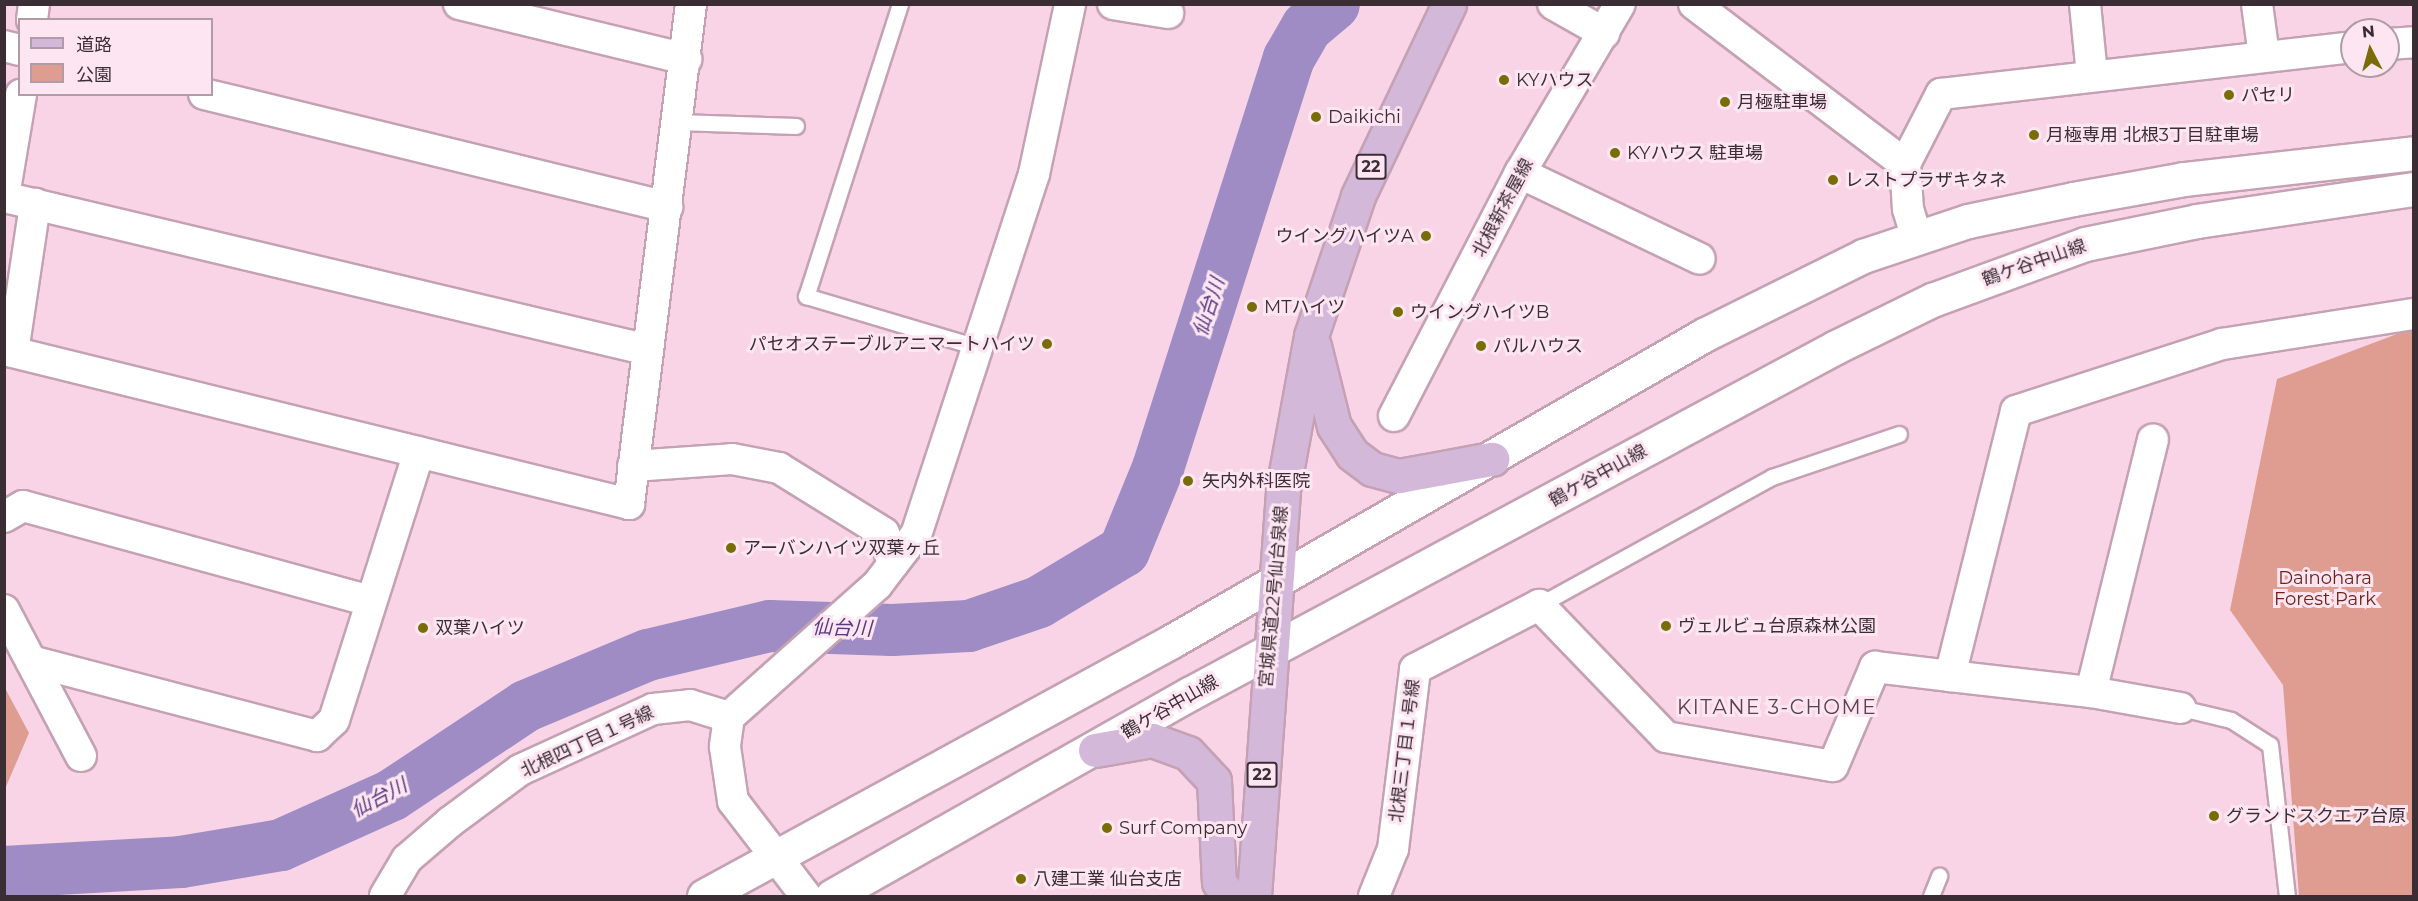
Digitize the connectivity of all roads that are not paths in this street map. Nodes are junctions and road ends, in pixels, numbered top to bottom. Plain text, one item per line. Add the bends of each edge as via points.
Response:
1 (459, 4) edge
2 (691, 4) edge
3 (900, 4) edge
4 (1070, 4) edge
5 (1113, 4) edge
6 (1449, 4) edge
7 (1553, 4) edge
8 (1620, 4) edge
9 (1694, 4) edge
10 (2085, 4) edge
11 (2257, 4) edge
12 (1168, 13) dead end
13 (1604, 33) junction
14 (2340, 48) edge
15 (2264, 56) junction
16 (686, 59) junction
17 (2092, 76) junction
18 (21, 96) edge
19 (212, 96) edge
20 (678, 122) junction
21 (796, 126) dead end
22 (2414, 153) edge
23 (1905, 164) junction
24 (1520, 172) junction
25 (2414, 189) edge
26 (4, 196) edge
27 (35, 204) junction
28 (667, 207) junction
29 (1916, 236) junction
30 (1700, 259) dead end
31 (2414, 314) edge
32 (1311, 336) junction
33 (977, 347) junction
34 (648, 350) junction
35 (9, 351) edge
36 (1394, 416) dead end
37 (1899, 434) dead end
38 (2153, 440) dead end
39 (418, 452) junction
40 (1492, 459) junction
41 (633, 466) junction
42 (4, 517) edge
43 (885, 575) junction
44 (1274, 584) junction
45 (371, 601) junction
46 (1539, 605) junction
47 (4, 610) edge
48 (1269, 653) junction
49 (31, 661) junction
50 (1950, 676) junction
51 (2091, 692) junction
52 (2181, 708) joint
53 (729, 717) junction
54 (1095, 750) junction
55 (81, 756) dead end
56 (778, 858) junction
57 (1939, 876) dead end
58 (385, 897) edge
59 (704, 897) edge
60 (806, 897) edge
61 (832, 897) edge
62 (1229, 897) edge
63 (1254, 897) edge
64 (1374, 897) edge
65 (1931, 897) edge
66 (2287, 897) edge

1 - 16 street
2 - 16 street
3 - 33 lane via 806,296
4 - 33 street via 1034,174
5 - 12 street
6 - 32 main road, 宮城県道22号仙台泉線 / 22 via 1358,196
7 - 13 street
8 - 13 street, 北根新茶屋線
9 - 23 street
10 - 17 street
11 - 15 street
13 - 24 street, 北根新茶屋線
14 - 15 street
15 - 17 street
16 - 20 street
17 - 23 street via 1941,94
18 - 26 street
19 - 28 street
20 - 21 lane
20 - 28 street
22 - 29 street via 2184,179 1968,221
23 - 29 street via 1908,209
24 - 30 street
24 - 36 street, 北根新茶屋線
25 - 48 street, 鶴ケ谷中山線 via 2197,221 2085,244 1932,300 1826,352
26 - 27 street
27 - 34 street
27 - 35 street
28 - 34 street
29 - 40 street via 1799,285 1567,412
31 - 50 street via 2222,344 2016,411
32 - 40 main road via 1334,426 1352,454 1371,469 1399,476
32 - 44 main road, 宮城県道22号仙台泉線 / 22 via 1283,489
33 - 43 street via 916,535
34 - 41 street
35 - 39 street
37 - 46 lane via 1772,477
38 - 51 street
39 - 41 street via 630,504
39 - 45 street
40 - 44 street
41 - 43 street via 732,459 779,468 884,533
42 - 45 street via 23,506
43 - 53 street
44 - 48 main road, 宮城県道22号仙台泉線 / 22
44 - 56 street
45 - 49 street via 334,720 317,736
46 - 50 street via 1666,737 1833,766 1875,667
46 - 64 street, 北根三丁目１号線 via 1415,669 1393,849
47 - 49 street
48 - 54 street, 鶴ケ谷中山線
48 - 63 main road, 宮城県道22号仙台泉線 / 22
49 - 55 street
50 - 51 street
51 - 52 street
52 - 66 lane via 2231,720 2270,745
53 - 56 street via 725,747 733,801
53 - 58 street, 北根四丁目１号線 via 690,705 653,709 520,770 407,859
54 - 61 street, 鶴ケ谷中山線
54 - 62 main road via 1152,740 1188,753 1208,774 1214,781 1219,882
56 - 59 street
56 - 60 street
57 - 65 lane

